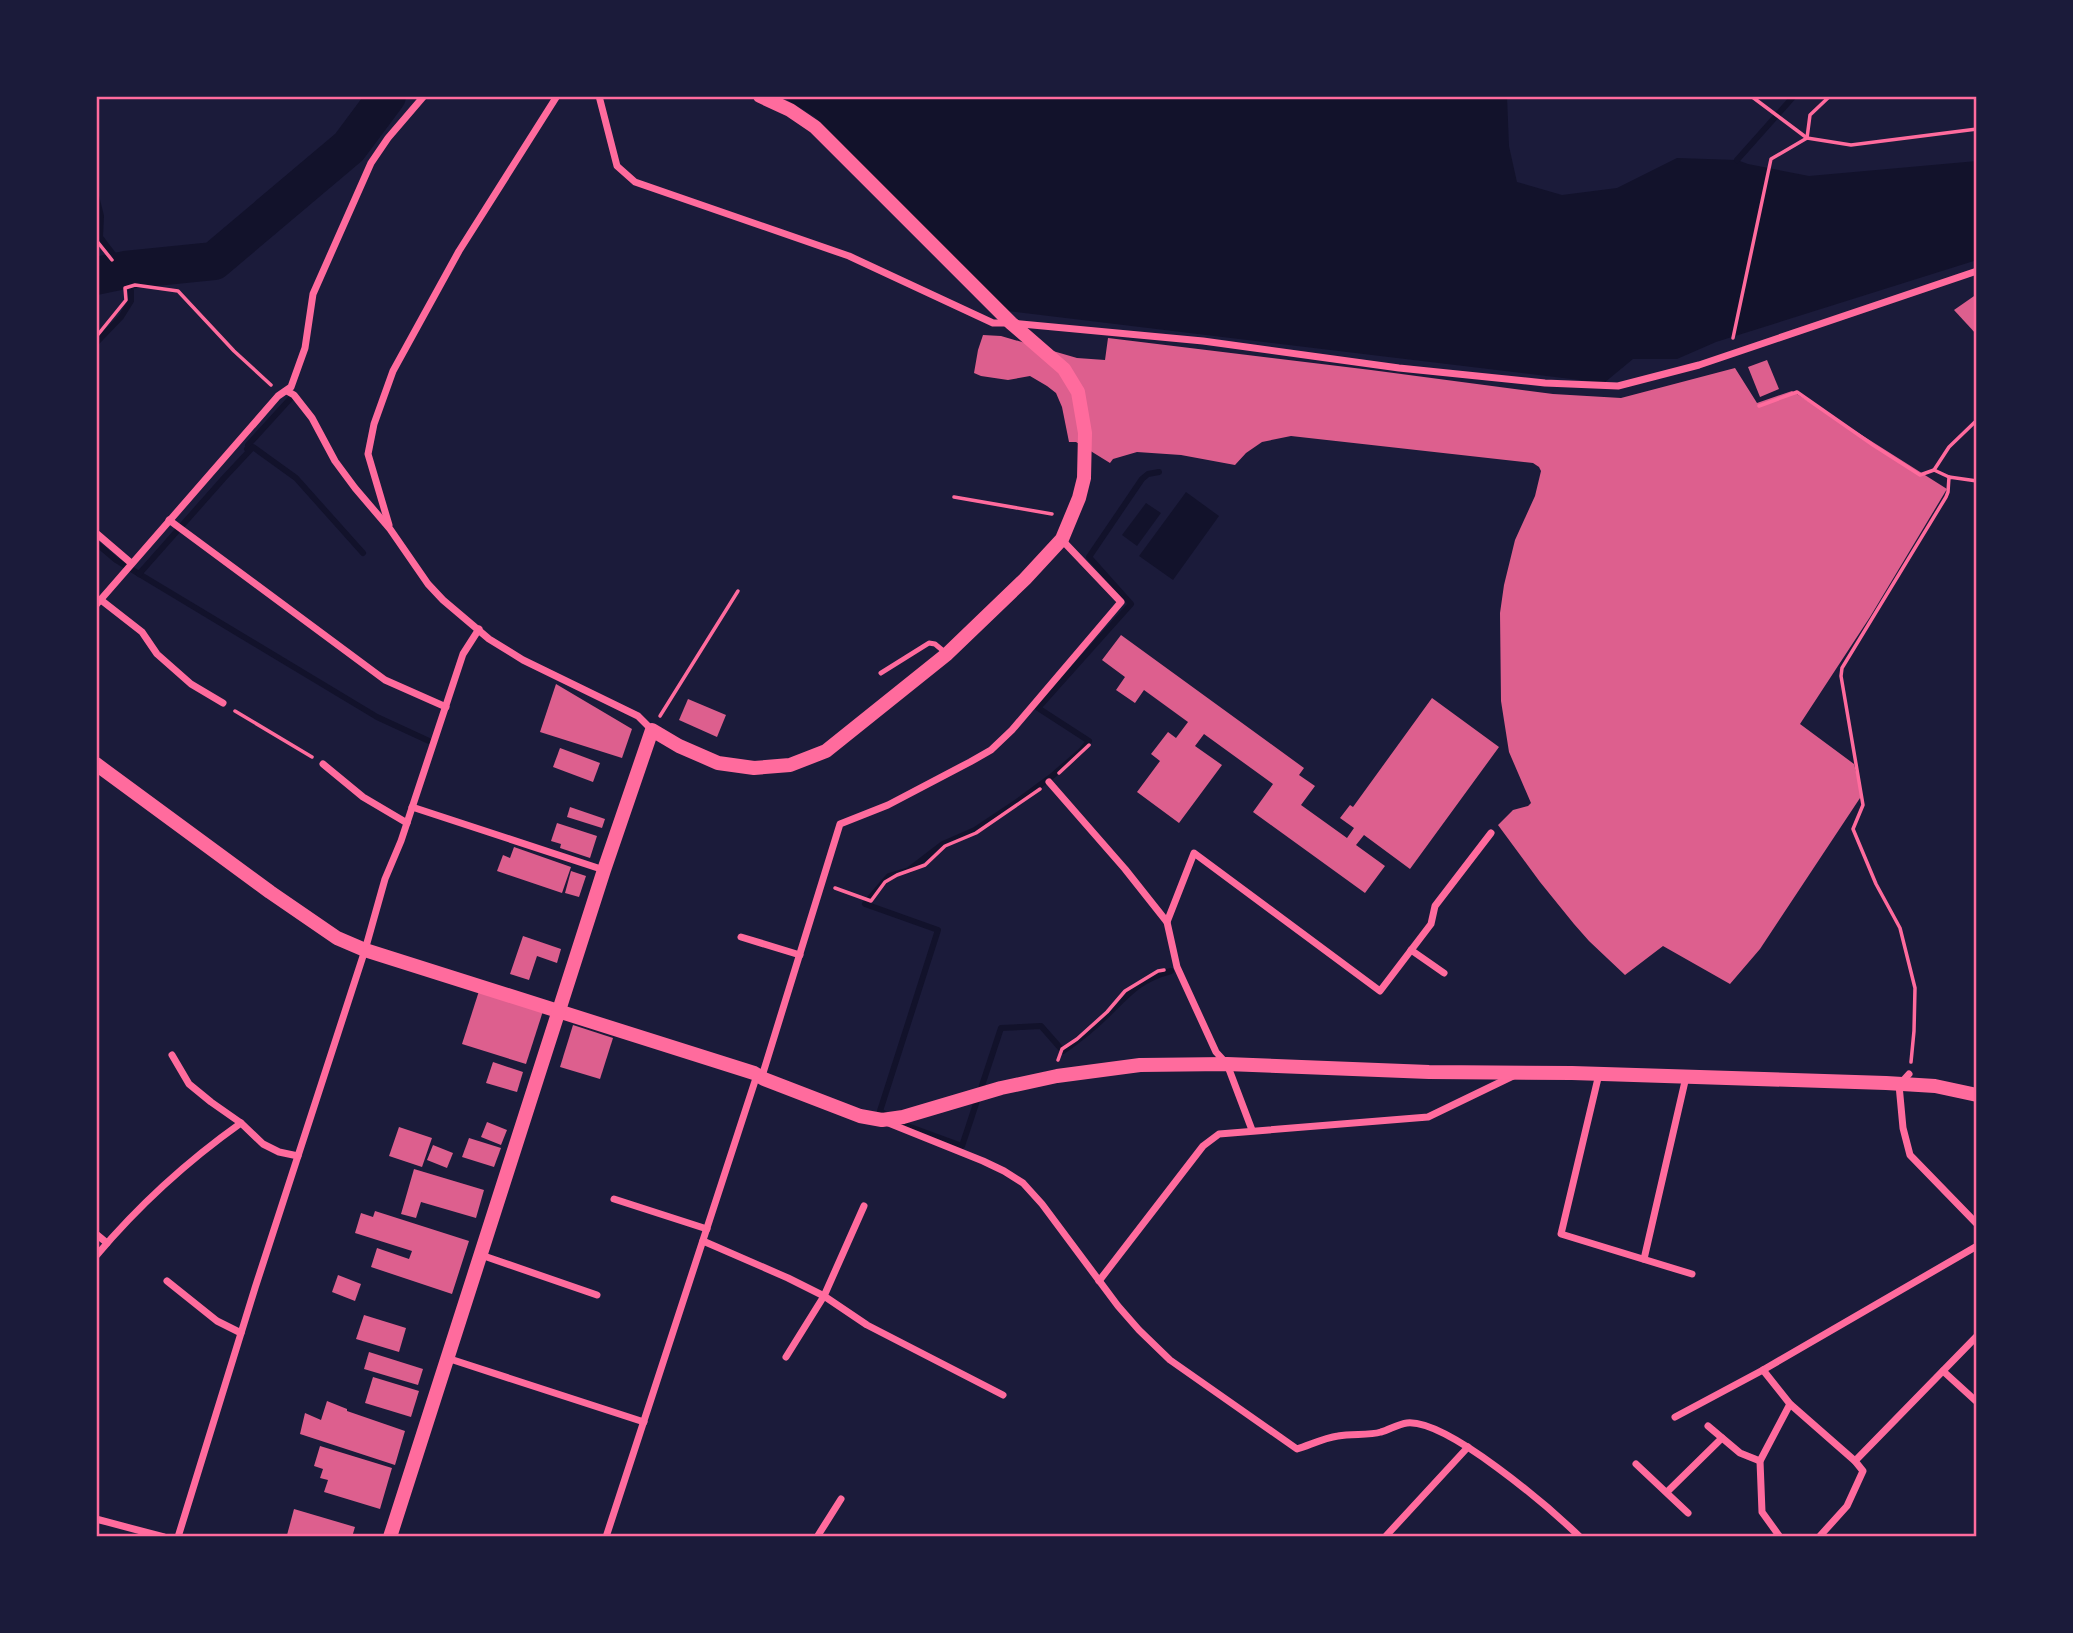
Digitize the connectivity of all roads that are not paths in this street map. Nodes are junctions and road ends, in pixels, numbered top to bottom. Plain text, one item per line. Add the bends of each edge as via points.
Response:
1 (424, 96) edge
2 (557, 96) edge
3 (599, 96) edge
4 (760, 96) edge
5 (1977, 271) edge
6 (1011, 323) junction
7 (287, 391) junction
8 (169, 520) junction
9 (390, 529) junction
10 (96, 533) edge
11 (1062, 539) junction
12 (131, 564) junction
13 (99, 602) edge
14 (479, 629) junction
15 (947, 654) junction
16 (881, 673) dead end
17 (223, 703) road end
18 (446, 707) junction
19 (652, 730) junction
20 (96, 764) edge
21 (323, 764) road end
22 (1049, 782) road end
23 (412, 807) junction
24 (407, 822) junction
25 (1491, 833) dead end
26 (604, 870) junction
27 (1167, 922) junction
28 (741, 937) dead end
29 (365, 950) junction
30 (1411, 950) junction
31 (800, 955) junction
32 (1444, 973) dead end
33 (560, 1011) junction
34 (172, 1055) dead end
35 (1227, 1063) junction
36 (1520, 1073) junction
37 (1599, 1074) junction
38 (760, 1076) junction
39 (1685, 1077) junction
40 (1904, 1080) junction
41 (1977, 1095) edge
42 (882, 1121) junction
43 (240, 1123) junction
44 (1252, 1130) junction
45 (298, 1156) junction
46 (614, 1199) dead end
47 (863, 1206) dead end
48 (1977, 1224) edge
49 (707, 1229) junction
50 (96, 1234) edge
51 (703, 1241) junction
52 (107, 1243) junction
53 (1977, 1246) edge
54 (480, 1255) junction
55 (96, 1256) edge
56 (1644, 1259) junction
57 (1692, 1274) dead end
58 (167, 1281) dead end
59 (1100, 1281) junction
60 (597, 1295) dead end
61 (824, 1296) junction
62 (241, 1333) junction
63 (1977, 1336) edge
64 (786, 1357) dead end
65 (447, 1358) junction
66 (1763, 1370) junction
67 (1943, 1371) junction
68 (1003, 1395) dead end
69 (1977, 1402) edge
70 (1790, 1404) junction
71 (1675, 1417) dead end
72 (644, 1422) junction
73 (1708, 1426) dead end
74 (1722, 1438) junction
75 (1468, 1447) junction
76 (1760, 1461) junction
77 (1855, 1461) junction
78 (1636, 1464) dead end
79 (1667, 1492) junction
80 (841, 1499) dead end
81 (1688, 1513) dead end
82 (96, 1519) edge
83 (164, 1537) edge
84 (178, 1537) edge
85 (390, 1537) edge
86 (606, 1537) edge
87 (817, 1537) edge
88 (1385, 1537) edge
89 (1580, 1537) edge
90 (1780, 1537) edge
91 (1819, 1537) edge

1 - 7 street via 371,163 313,294 305,348
2 - 9 street via 459,251 393,370 368,454
3 - 6 street via 617,166 635,182 849,256 993,323
4 - 6 main road via 815,127
5 - 6 street via 1699,365 1618,386 1399,368 1203,341
6 - 11 main road via 1064,369 1078,392 1085,433 1084,478
7 - 8 street
7 - 9 street via 312,418 335,461
8 - 12 street
8 - 18 street via 386,680
9 - 14 street via 428,584
10 - 12 street
11 - 15 main road
11 - 31 street via 1121,602 990,750 888,805 840,824
12 - 13 street
13 - 17 street via 142,632 157,654 191,684
14 - 18 street via 463,654
14 - 19 street via 523,660 638,716
15 - 16 lane via 929,643
15 - 19 main road via 826,751 790,765 754,768 718,763
18 - 23 street
19 - 26 main road
20 - 29 main road via 281,900 337,938
21 - 24 street via 363,797
22 - 27 street
23 - 24 street
23 - 26 street
24 - 29 street
25 - 30 street via 1435,906 1431,925
26 - 33 main road
27 - 30 street via 1194,853 1380,991
27 - 35 street via 1177,967 1216,1052
28 - 31 street
29 - 33 main road
29 - 45 street
30 - 32 street
31 - 38 street
33 - 38 main road
33 - 54 main road
34 - 43 street via 189,1084
35 - 36 main road
35 - 42 main road via 1140,1065 1057,1076
35 - 44 street
36 - 37 main road
36 - 44 street via 1428,1117
37 - 39 main road
37 - 56 street via 1561,1234
38 - 42 main road
38 - 49 street
39 - 40 main road
39 - 56 street
40 - 41 main road
40 - 48 street via 1903,1128 1910,1155
42 - 59 street via 983,1161 1023,1183
43 - 45 street via 263,1144
43 - 52 street via 167,1180
44 - 59 street via 1219,1134 1203,1146
45 - 62 street
46 - 49 street
47 - 61 street
49 - 51 street
50 - 52 street
51 - 61 street
51 - 72 street
52 - 55 street
53 - 66 street
54 - 60 street
54 - 65 main road
56 - 57 street
58 - 62 street via 217,1321
59 - 75 street via 1170,1360 1297,1449 1406,1423 1424,1425
61 - 64 street
61 - 68 street via 867,1325
62 - 84 street
63 - 67 street
65 - 72 street
65 - 85 main road
66 - 70 street
66 - 71 street
67 - 69 street
67 - 77 street
70 - 76 street
70 - 77 street
72 - 86 street
73 - 74 street
74 - 76 street via 1740,1453
74 - 79 street
75 - 88 street
75 - 89 street
76 - 90 street via 1762,1512
77 - 91 street via 1863,1471 1847,1506
78 - 79 street
79 - 81 street
80 - 87 street
82 - 83 street

